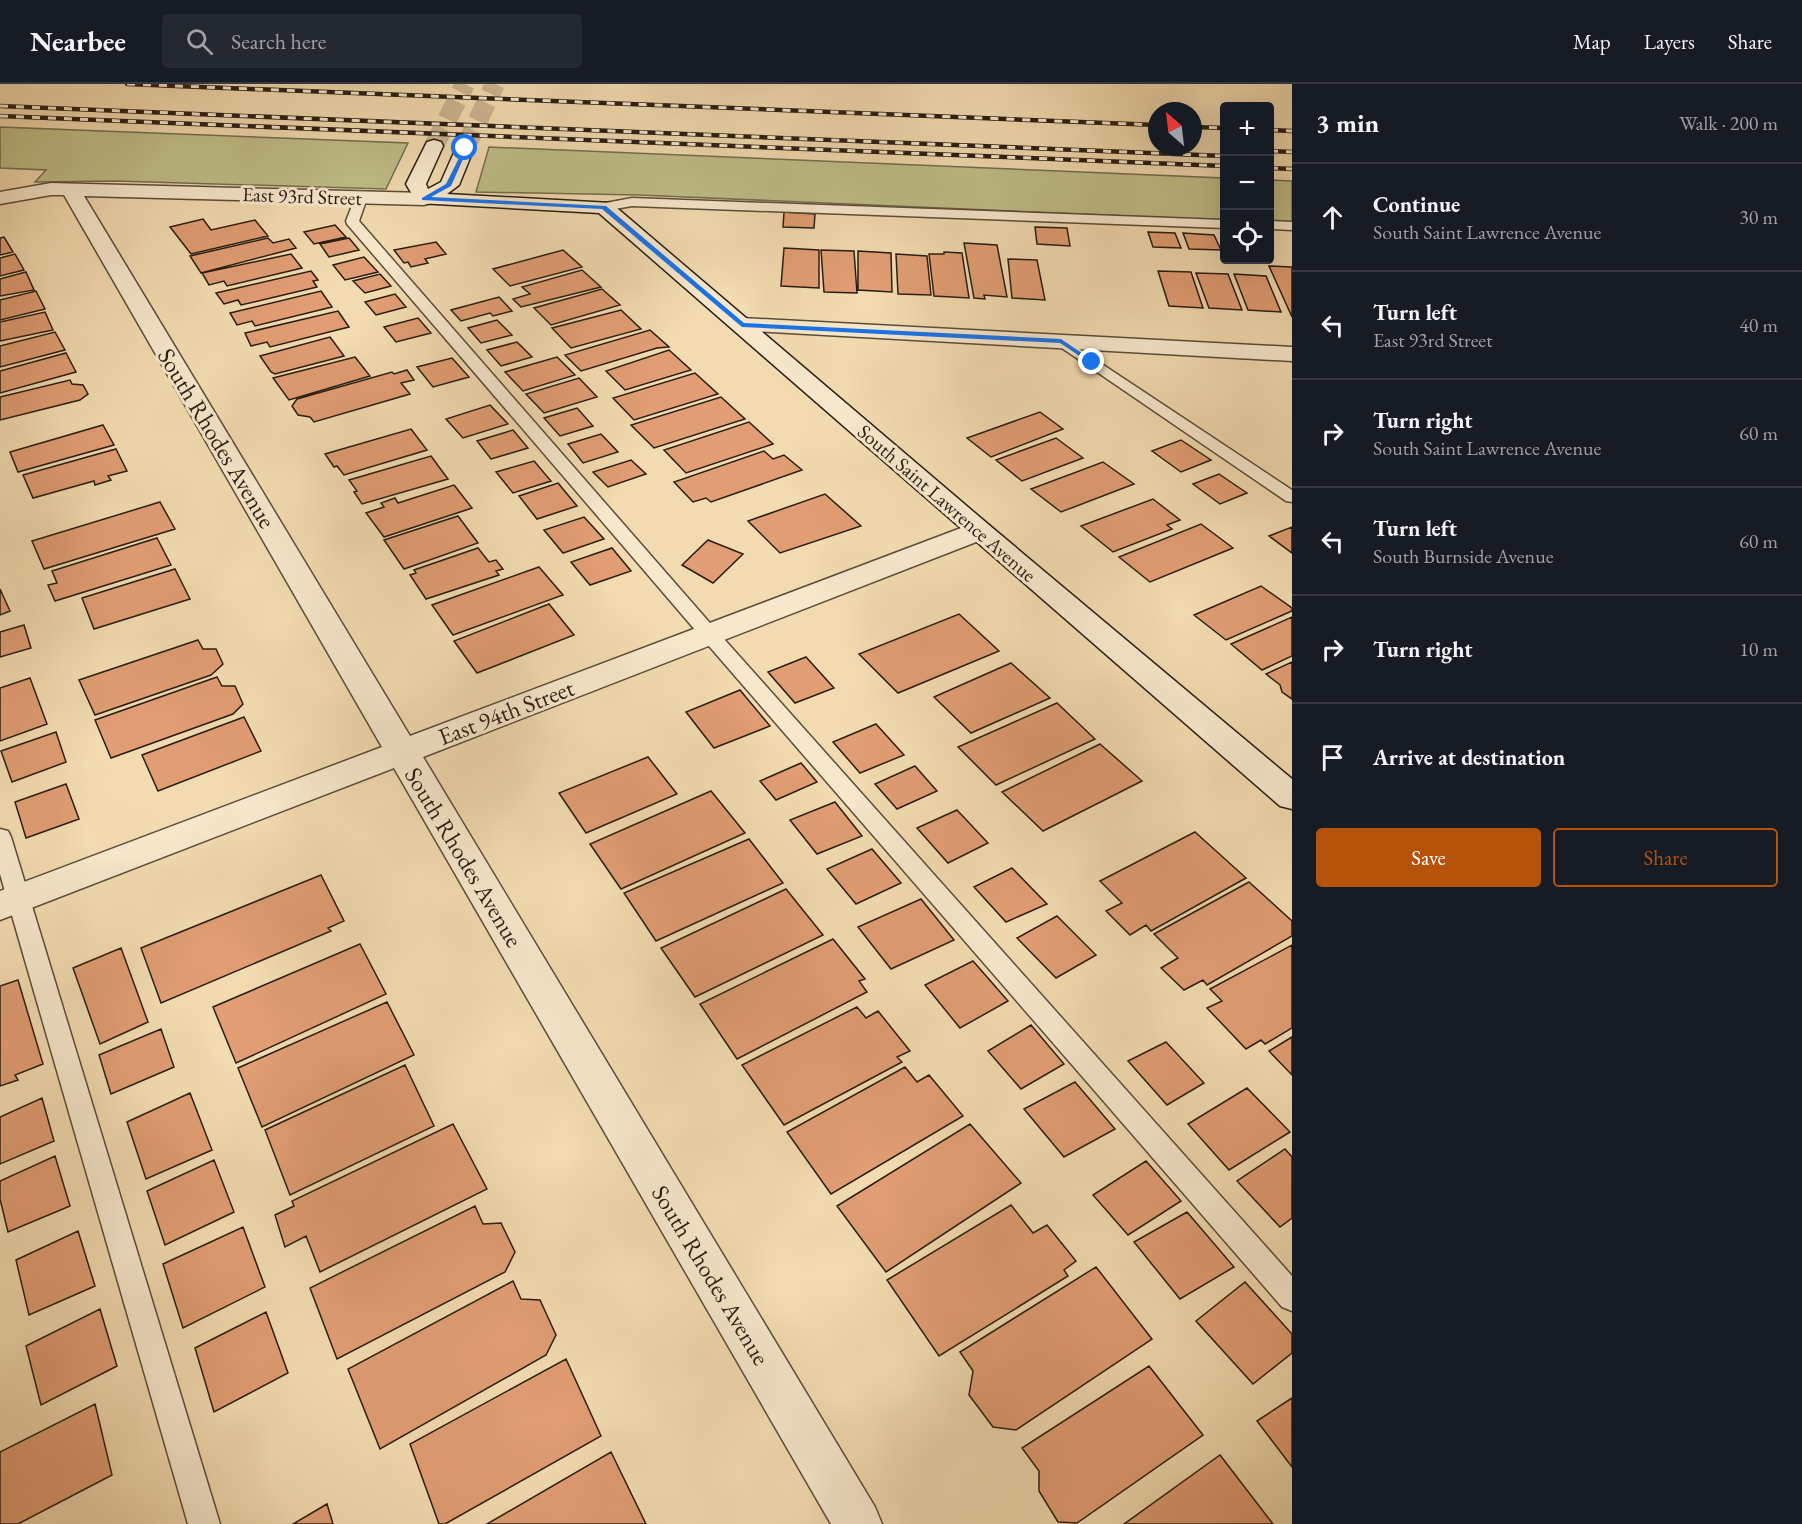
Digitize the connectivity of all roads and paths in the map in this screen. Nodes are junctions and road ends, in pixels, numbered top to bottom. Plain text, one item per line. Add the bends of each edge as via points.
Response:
1 (434, 146) tunnel mouth
2 (465, 148) tunnel mouth
3 (70, 189) junction
4 (0, 198) edge
5 (361, 198) junction
6 (424, 199) junction
7 (604, 207) junction
8 (1220, 224) edge
9 (1274, 225) edge
10 (1292, 226) edge
11 (742, 325) junction
12 (1061, 341) junction
13 (1292, 354) edge
14 (1292, 497) edge
15 (979, 531) junction
16 (710, 634) junction
17 (402, 752) junction
18 (1292, 797) edge
19 (0, 837) edge
20 (9, 902) edge
21 (1292, 1297) edge
22 (204, 1524) edge
23 (858, 1524) edge

1 - 6 street via 416,184
2 - 6 street via 449,185
3 - 4 street, East 93rd Street
3 - 5 street, East 93rd Street
3 - 17 street, South Rhodes Avenue
5 - 6 street, East 93rd Street
5 - 16 lane via 352,221
6 - 7 street, East 93rd Street
7 - 8 lane via 632,202
7 - 11 street, South Saint Lawrence Avenue
9 - 10 lane
11 - 12 street
11 - 15 street, South Saint Lawrence Avenue
12 - 13 street
12 - 14 lane
15 - 16 street, East 94th Street
15 - 18 street, South Saint Lawrence Avenue
16 - 17 street, East 94th Street
16 - 21 lane
17 - 20 street, East 94th Street
17 - 23 street, South Rhodes Avenue
19 - 20 lane
20 - 22 lane

